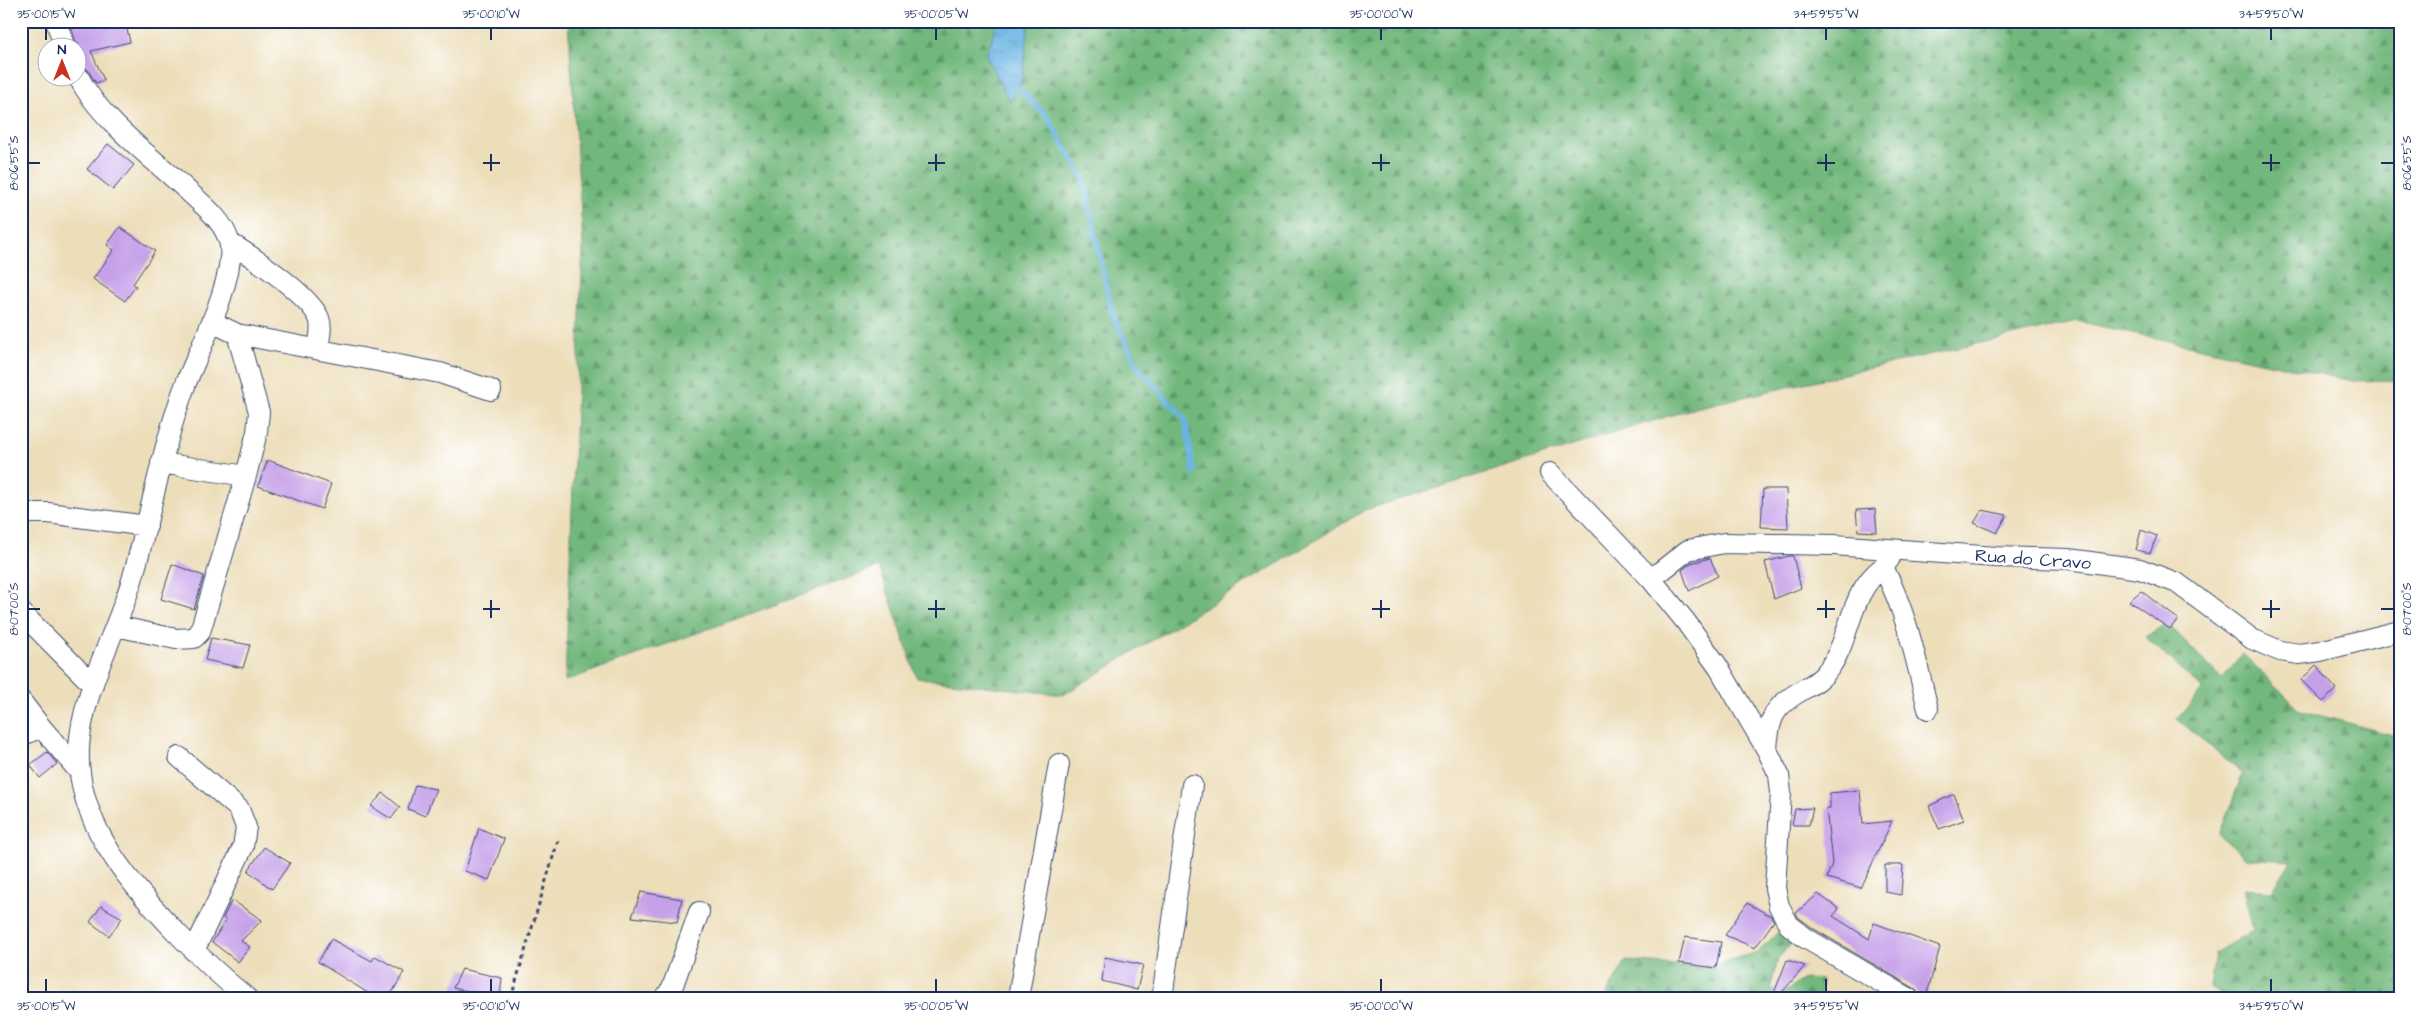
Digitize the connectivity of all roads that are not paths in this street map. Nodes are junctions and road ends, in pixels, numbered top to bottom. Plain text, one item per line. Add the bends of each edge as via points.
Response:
1 (56, 21) edge
2 (62, 38) edge
3 (83, 88) edge
4 (230, 243) junction
5 (212, 322) junction
6 (237, 334) junction
7 (318, 349) junction
8 (491, 390) dead end
9 (161, 463) junction
10 (1550, 473) dead end
11 (246, 476) junction
12 (21, 513) edge
13 (147, 526) junction
14 (1895, 550) junction
15 (1883, 568) junction
16 (1651, 579) junction
17 (21, 612) edge
18 (116, 626) junction
19 (2400, 631) edge
20 (92, 685) junction
21 (21, 701) edge
22 (1928, 709) dead end
23 (41, 727) junction
24 (21, 736) edge
25 (1767, 750) junction
26 (179, 757) dead end
27 (1059, 764) dead end
28 (78, 770) junction
29 (1192, 785) dead end
30 (699, 912) dead end
31 (194, 951) junction
32 (247, 998) edge
33 (665, 998) edge
34 (1018, 998) edge
35 (1162, 998) edge
36 (1908, 998) edge

1 - 2 street
3 - 4 street via 110,121 210,212
4 - 5 street via 227,274
4 - 7 street via 298,294 314,311 321,329
5 - 6 street
5 - 9 street via 186,384
6 - 7 street
6 - 11 street via 259,412
7 - 8 street via 440,373
9 - 11 street
9 - 13 street
10 - 16 street
11 - 18 street via 200,632 194,638 176,639
12 - 13 street via 48,513
13 - 18 street
14 - 15 street
14 - 16 street, Rua do Cravo via 1763,543 1701,546 1688,550
14 - 19 street, Rua do Cravo via 2069,559 2140,569 2176,583 2252,640 2280,651 2299,654 2320,651
15 - 22 street via 1910,632
15 - 25 street via 1864,586 1835,659 1826,672 1814,684 1777,708 1769,725
16 - 25 street via 1719,668
17 - 20 street
18 - 20 street
20 - 28 street via 80,739
21 - 23 street
23 - 24 street
23 - 28 street
25 - 36 street via 1779,775 1781,793 1774,888 1789,925 1806,939
26 - 31 street via 239,809 246,826 243,847
27 - 34 street
28 - 31 street via 95,825 111,856 142,898
29 - 35 street
30 - 33 street via 672,988
31 - 32 street

